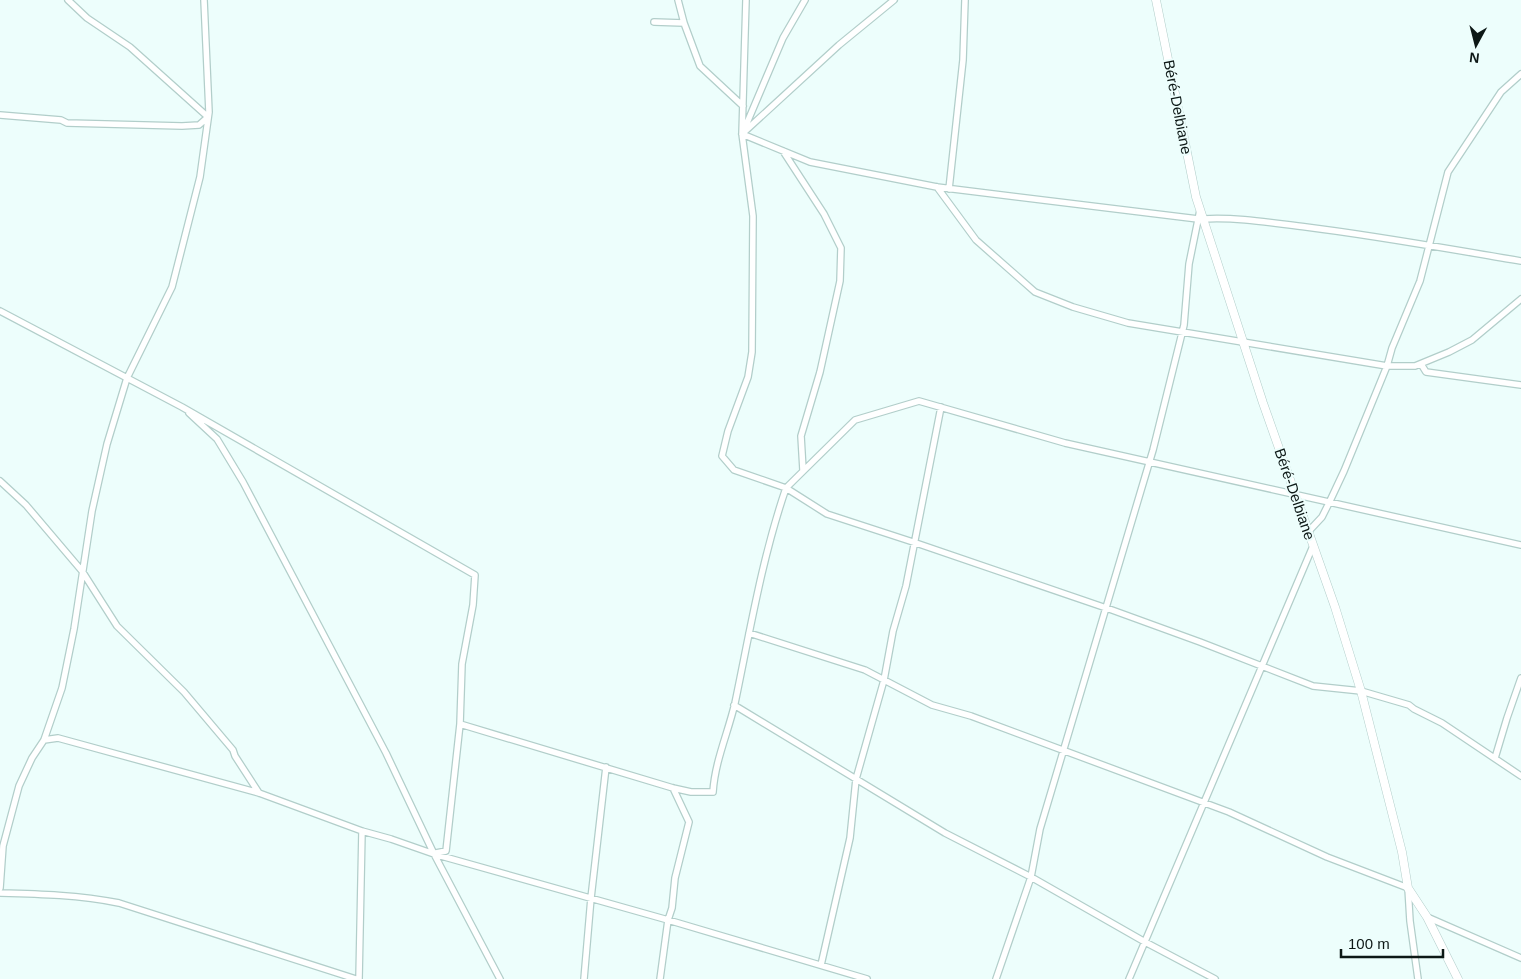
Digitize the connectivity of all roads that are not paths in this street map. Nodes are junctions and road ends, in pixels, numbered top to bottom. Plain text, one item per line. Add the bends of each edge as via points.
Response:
1 (68, 0) edge
2 (204, 0) edge
3 (678, 0) edge
4 (746, 0) edge
5 (805, 0) edge
6 (894, 0) edge
7 (965, 0) edge
8 (1156, 0) edge
9 (654, 22) dead end
10 (684, 23) junction
11 (1521, 74) edge
12 (743, 106) junction
13 (0, 115) edge
14 (208, 117) junction
15 (742, 134) junction
16 (783, 151) junction
17 (937, 187) junction
18 (949, 188) junction
19 (1200, 219) junction
20 (1429, 245) junction
21 (1521, 261) edge
22 (1521, 299) edge
23 (0, 311) edge
24 (1182, 333) junction
25 (1243, 343) junction
26 (1421, 364) junction
27 (1387, 366) junction
28 (127, 378) junction
29 (1521, 385) edge
30 (182, 407) junction
31 (941, 407) junction
32 (1149, 462) junction
33 (803, 470) junction
34 (0, 482) edge
35 (786, 488) junction
36 (1295, 494) junction
37 (1329, 503) junction
38 (1308, 532) junction
39 (916, 543) junction
40 (1521, 545) edge
41 (1313, 546) junction
42 (82, 570) junction
43 (1105, 608) junction
44 (749, 633) junction
45 (1261, 667) junction
46 (1521, 678) edge
47 (884, 680) junction
48 (1361, 692) junction
49 (734, 705) junction
50 (460, 724) junction
51 (44, 740) junction
52 (1063, 752) junction
53 (1495, 758) junction
54 (606, 767) junction
55 (1521, 776) edge
56 (856, 779) junction
57 (673, 788) junction
58 (259, 793) junction
59 (1202, 803) junction
60 (362, 831) junction
61 (2, 844) edge
62 (434, 854) junction
63 (1031, 877) junction
64 (0, 888) edge
65 (1408, 888) junction
66 (0, 893) edge
67 (591, 898) junction
68 (1427, 917) junction
69 (668, 920) junction
70 (1145, 942) junction
71 (1521, 958) edge
72 (820, 965) junction
73 (358, 979) edge
74 (500, 979) edge
75 (584, 979) edge
76 (660, 979) edge
77 (867, 979) edge
78 (996, 979) edge
79 (1129, 979) edge
80 (1215, 979) edge
81 (1418, 979) edge
82 (1458, 979) edge

1 - 14 street via 87,18 130,47
2 - 14 street
3 - 10 street
4 - 12 street
5 - 15 street via 783,38
6 - 15 street via 839,45
7 - 18 street via 963,60
8 - 19 street, Béré-Delbiane
9 - 10 street
10 - 12 street via 700,66
11 - 20 street via 1501,92 1448,172
12 - 15 street
13 - 14 street via 67,123 182,126 199,125
14 - 28 street via 200,177 172,287
15 - 16 street
15 - 35 street via 753,216 752,352 748,377 722,456 734,470
16 - 17 street via 810,162
16 - 33 street via 824,214 841,248 840,281 820,372 801,436
17 - 18 street
17 - 24 street via 976,240 1035,292 1128,323
18 - 19 street
19 - 20 street via 1274,223
19 - 24 street via 1189,264
19 - 25 street, Béré-Delbiane
20 - 21 street
20 - 27 street via 1420,281
22 - 26 street via 1472,340
23 - 28 street
24 - 25 street
24 - 32 street
25 - 27 street
25 - 36 street, Béré-Delbiane
26 - 27 street
26 - 29 street via 1426,372
27 - 37 street
28 - 30 street
28 - 42 street via 100,472
30 - 50 street via 475,575 473,606 462,664
30 - 62 street via 217,439 243,482 386,753
31 - 32 street via 1065,443
31 - 33 street via 919,400 855,420
31 - 39 street
32 - 36 street
32 - 43 street
33 - 35 street
34 - 42 street via 26,505
35 - 39 street via 827,514
35 - 44 street via 774,523
36 - 37 street
36 - 38 street, Béré-Delbiane
37 - 38 street via 1322,517
37 - 40 street
38 - 41 street, Béré-Delbiane
39 - 43 street
39 - 47 street
41 - 45 street
41 - 48 street, Béré-Delbiane
42 - 51 street via 62,688
42 - 58 street via 117,626 184,692 233,750
43 - 45 street
43 - 52 street
44 - 47 street via 865,670
44 - 49 street
45 - 48 street via 1313,686
45 - 59 street
46 - 53 street
47 - 52 street via 932,705
47 - 56 street
48 - 53 street via 1409,705
48 - 65 street, Béré-Delbiane via 1402,852
49 - 56 street
49 - 57 street via 713,792
50 - 54 street
50 - 62 street via 446,851
51 - 58 street via 58,738
51 - 61 street via 19,786
52 - 59 street
52 - 63 street via 1040,829
53 - 55 street
54 - 57 street
54 - 67 street
56 - 63 street via 945,833
56 - 72 street via 850,838
57 - 69 street via 689,822 674,878
58 - 60 street
59 - 65 street
59 - 70 street
60 - 62 street
60 - 73 street
61 - 64 street
62 - 67 street
62 - 74 street
63 - 70 street
63 - 78 street
65 - 68 street, Béré-Delbiane
65 - 81 street
66 - 73 street via 72,896 118,903
67 - 69 street
67 - 75 street
68 - 71 street
68 - 82 street, Béré-Delbiane
69 - 72 street
69 - 76 street
70 - 79 street
70 - 80 street
72 - 77 street

